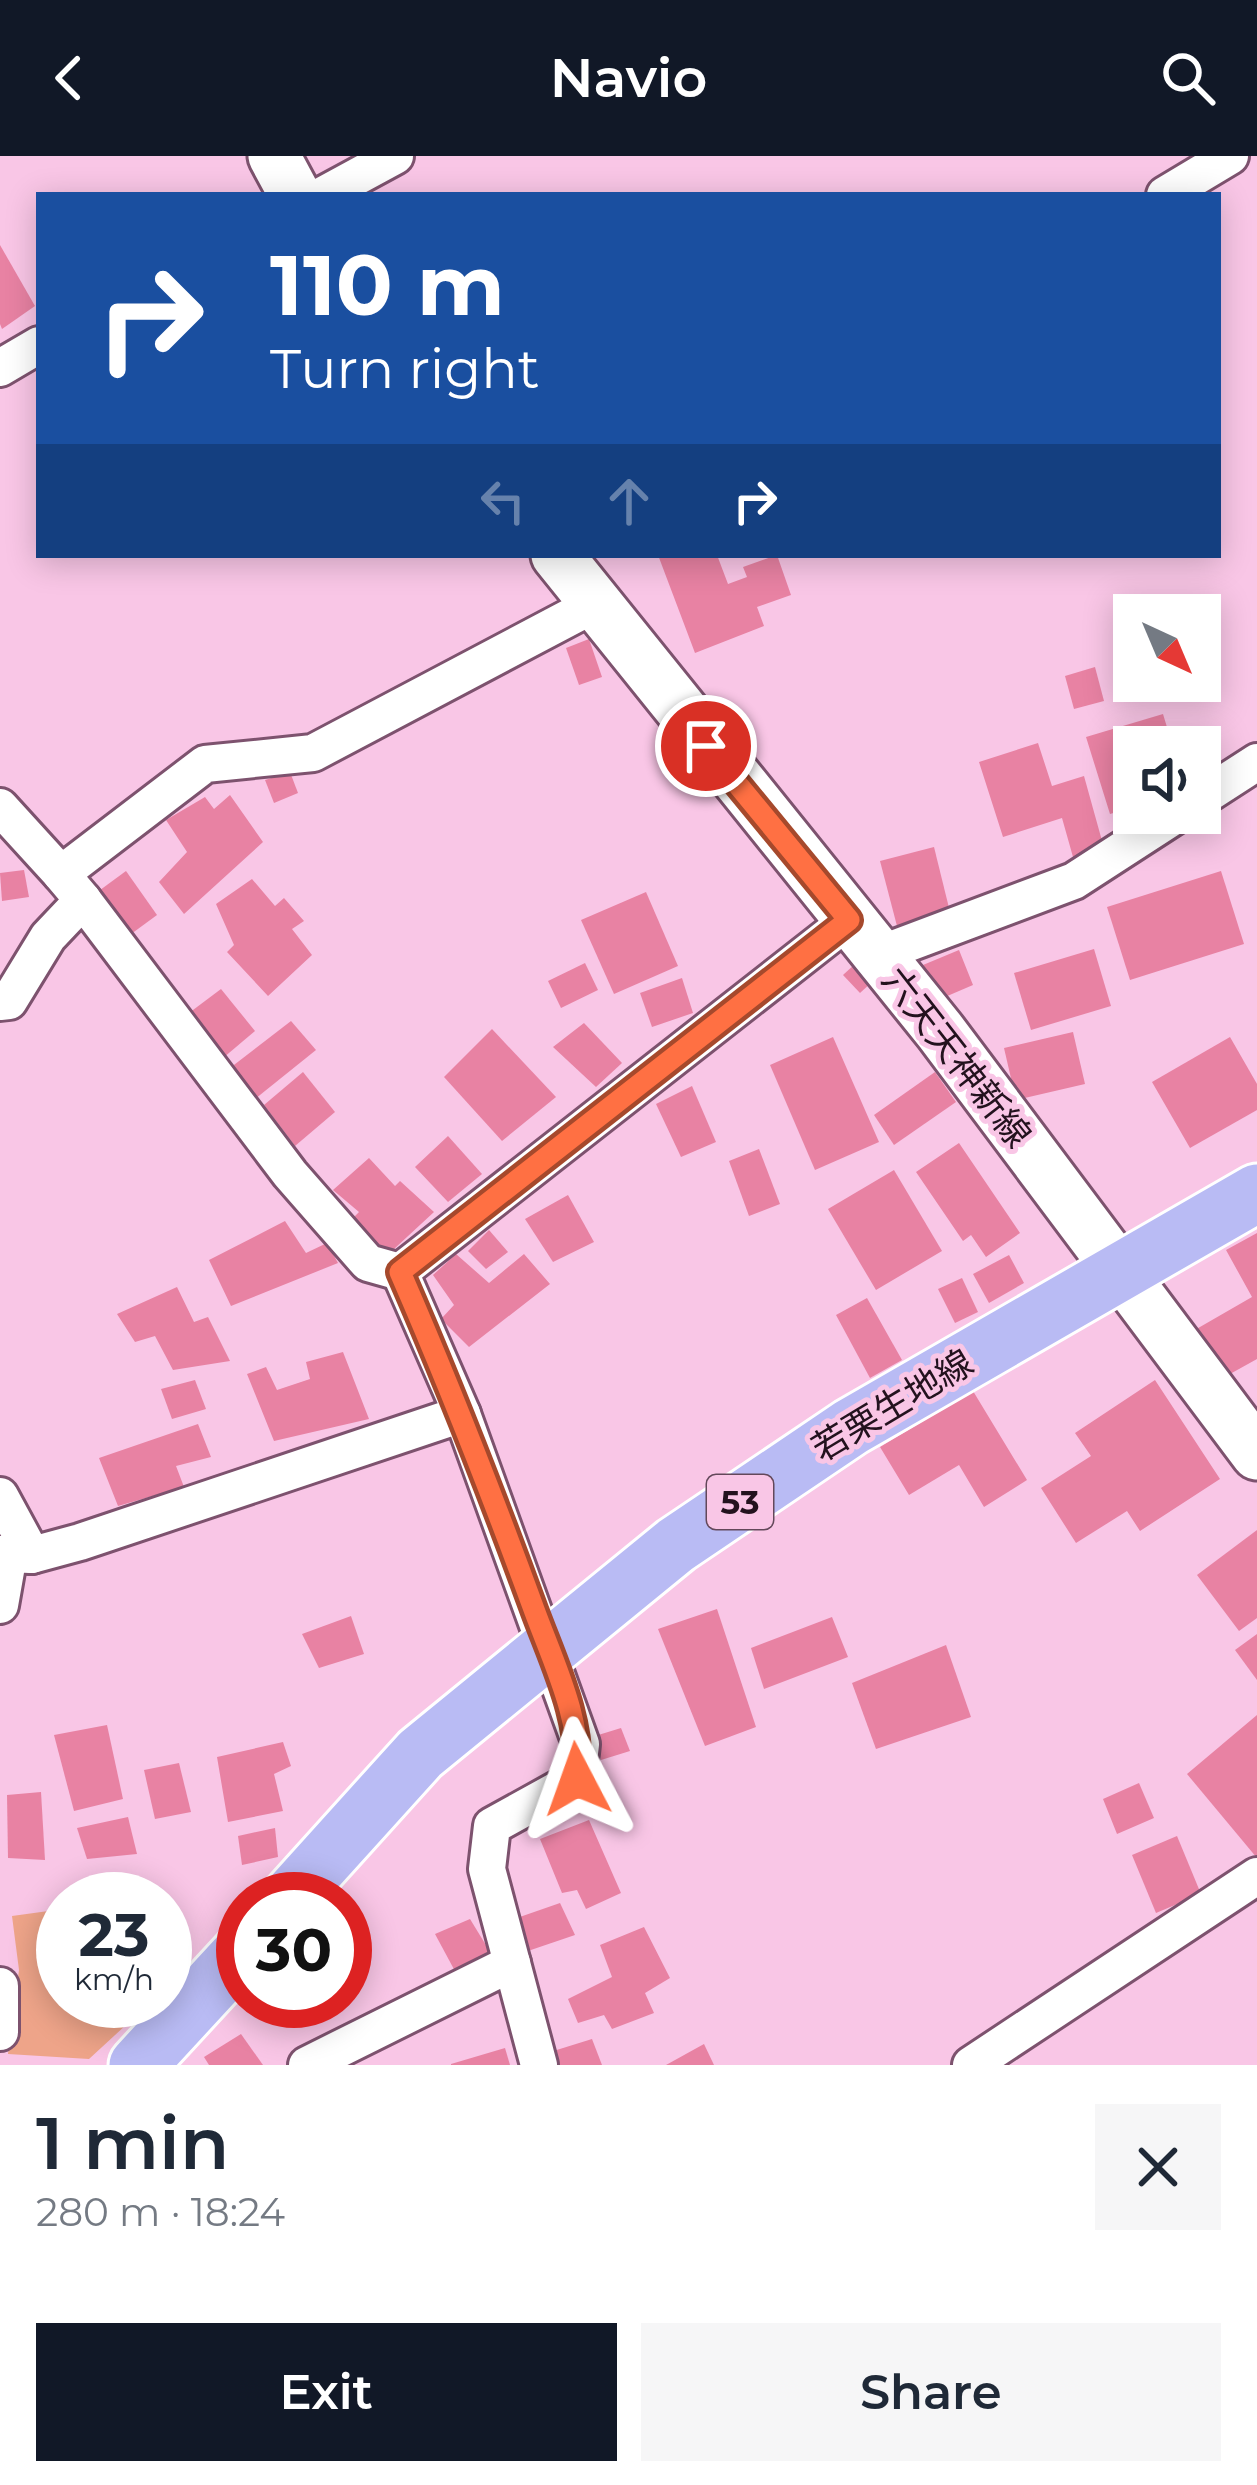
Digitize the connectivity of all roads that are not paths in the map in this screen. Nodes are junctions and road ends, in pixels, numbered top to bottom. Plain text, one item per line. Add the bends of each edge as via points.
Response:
1 (274, 156) edge
2 (395, 156) edge
3 (1230, 156) edge
4 (293, 192) edge
5 (329, 192) edge
6 (1170, 192) edge
7 (36, 347) edge
8 (0, 368) edge
9 (559, 558) edge
10 (595, 604) junction
11 (1257, 762) edge
12 (1221, 786) edge
13 (0, 807) edge
14 (1147, 834) edge
15 (72, 887) junction
16 (863, 937) junction
17 (0, 1002) edge
18 (1257, 1193) edge
19 (1123, 1271) junction
20 (400, 1272) junction
21 (462, 1414) junction
22 (1257, 1454) edge
23 (0, 1496) edge
24 (14, 1554) edge
25 (0, 1605) edge
26 (548, 1647) junction
27 (314, 1872) edge
28 (1257, 1876) edge
29 (512, 1963) junction
30 (216, 1985) edge
31 (0, 1986) edge
32 (0, 2032) edge
33 (158, 2057) edge
34 (308, 2065) edge
35 (539, 2065) edge
36 (970, 2065) edge

1 - 4 main road
2 - 5 street
3 - 6 street
7 - 8 street
9 - 10 main road, 六天天神新線
10 - 15 street via 313,753 205,764
10 - 16 main road, 六天天神新線
11 - 12 street
13 - 15 street
14 - 16 street via 1074,881
15 - 17 street via 9,1001
15 - 20 street via 290,1174 368,1263
16 - 19 main road, 六天天神新線
16 - 20 street
18 - 19 main road, 若栗生地線 / 53
19 - 22 main road, 六天天神新線
19 - 26 main road, 若栗生地線 / 53 via 851,1427 676,1545
20 - 21 street
21 - 24 street via 282,1478
21 - 26 street
23 - 24 street
24 - 25 street
26 - 27 main road, 若栗生地線 / 53 via 420,1754
26 - 29 street via 580,1744 577,1779 492,1826 487,1869
28 - 36 street
29 - 34 street
29 - 35 street
30 - 33 main road
31 - 32 street

